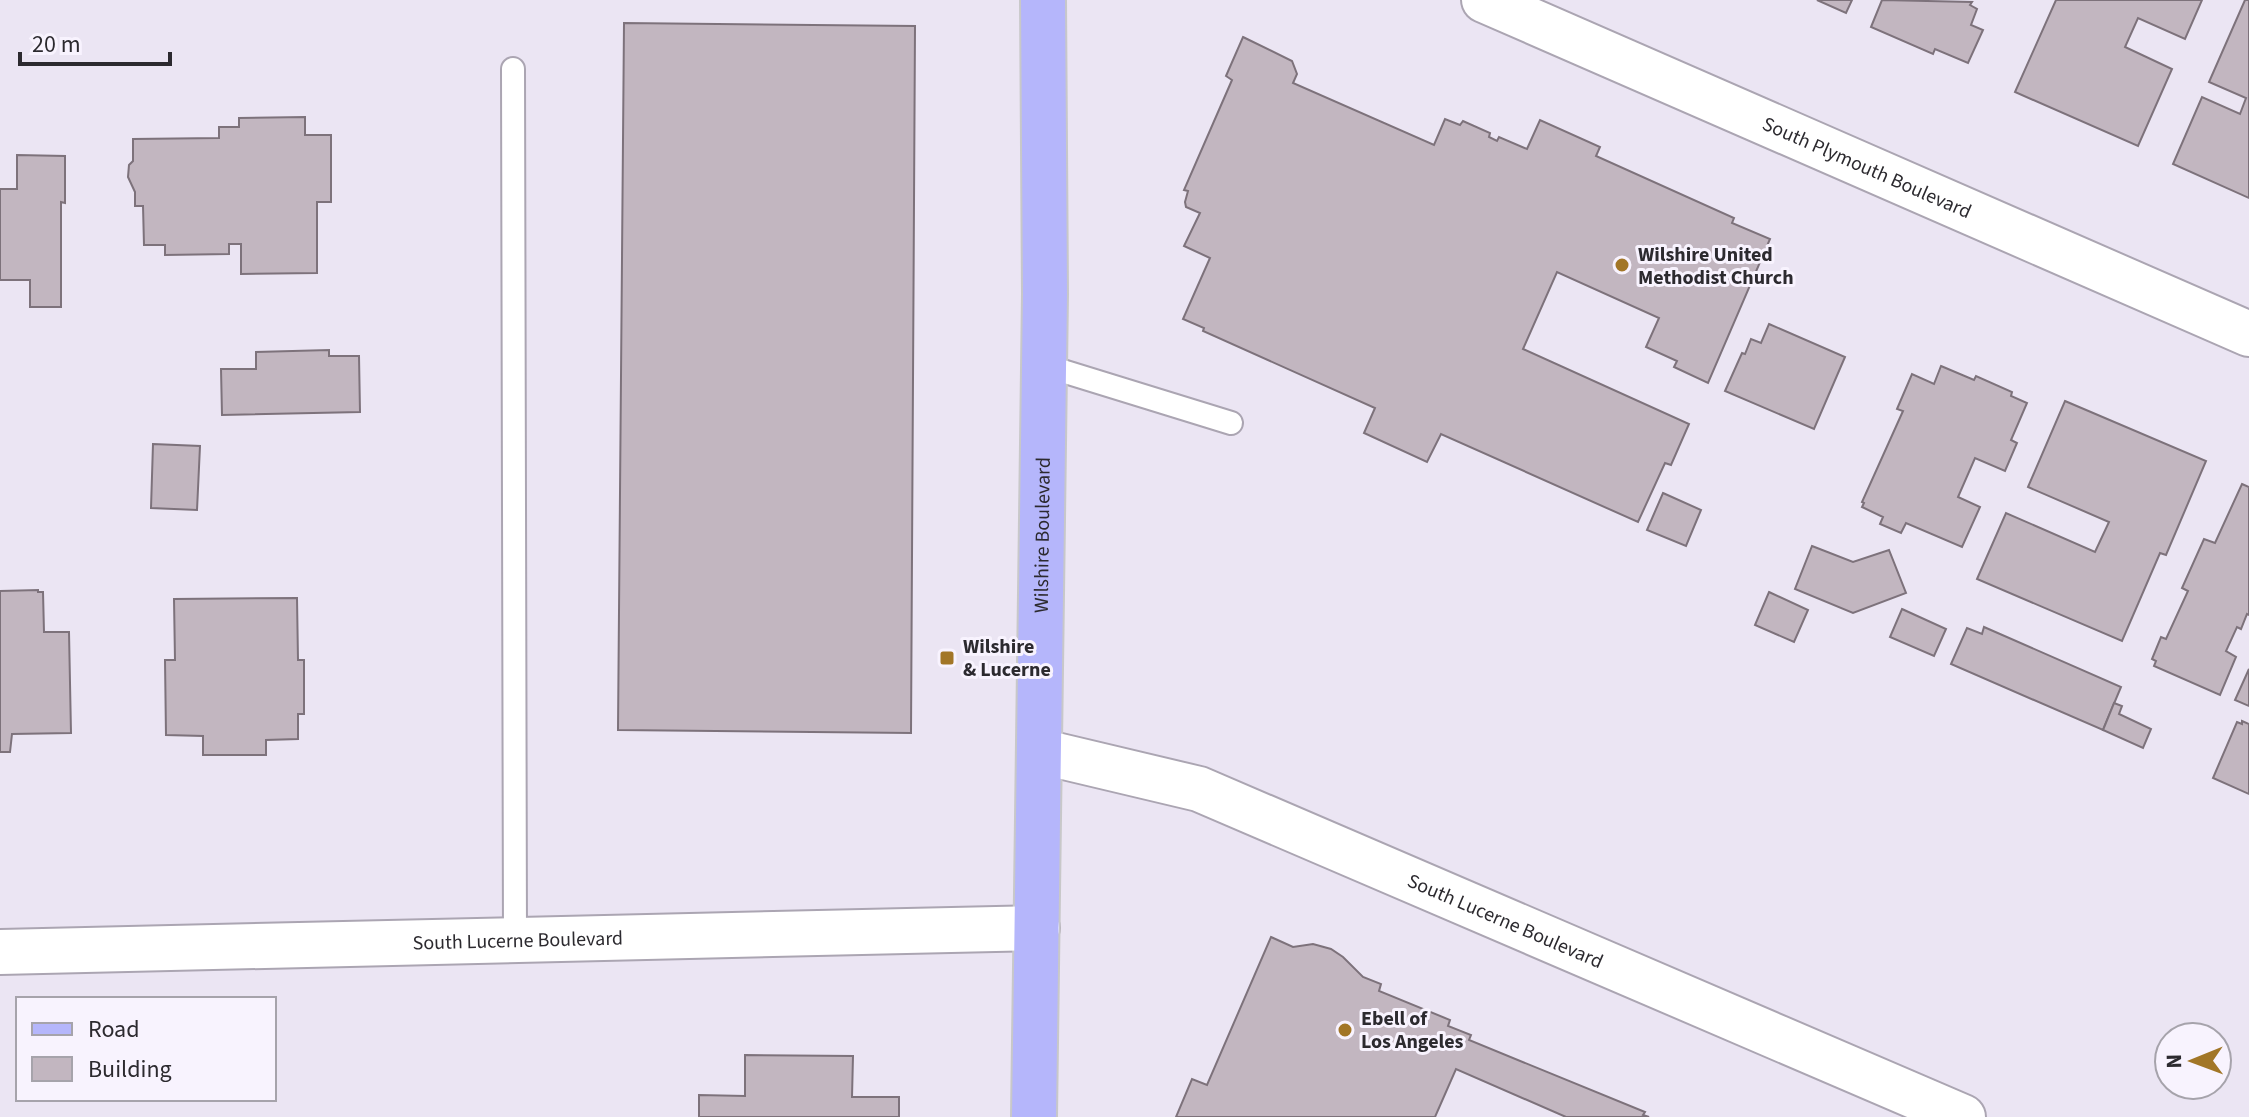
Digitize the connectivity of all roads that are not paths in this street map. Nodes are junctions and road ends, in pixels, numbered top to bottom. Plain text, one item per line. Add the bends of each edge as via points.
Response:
1 (1043, 0) edge
2 (1484, 0) edge
3 (513, 69) dead end
4 (2249, 334) edge
5 (1043, 365) junction
6 (1231, 423) dead end
7 (1039, 751) junction
8 (1037, 928) junction
9 (515, 940) junction
10 (0, 952) edge
11 (1034, 1117) edge
12 (1963, 1117) edge

1 - 5 main road, Wilshire Boulevard
2 - 4 street, South Plymouth Boulevard
3 - 9 lane
5 - 6 lane
5 - 7 main road, Wilshire Boulevard
7 - 8 main road, Wilshire Boulevard
7 - 12 street, South Lucerne Boulevard via 1199,789
8 - 9 street, South Lucerne Boulevard
8 - 11 main road, Wilshire Boulevard
9 - 10 street, South Lucerne Boulevard

